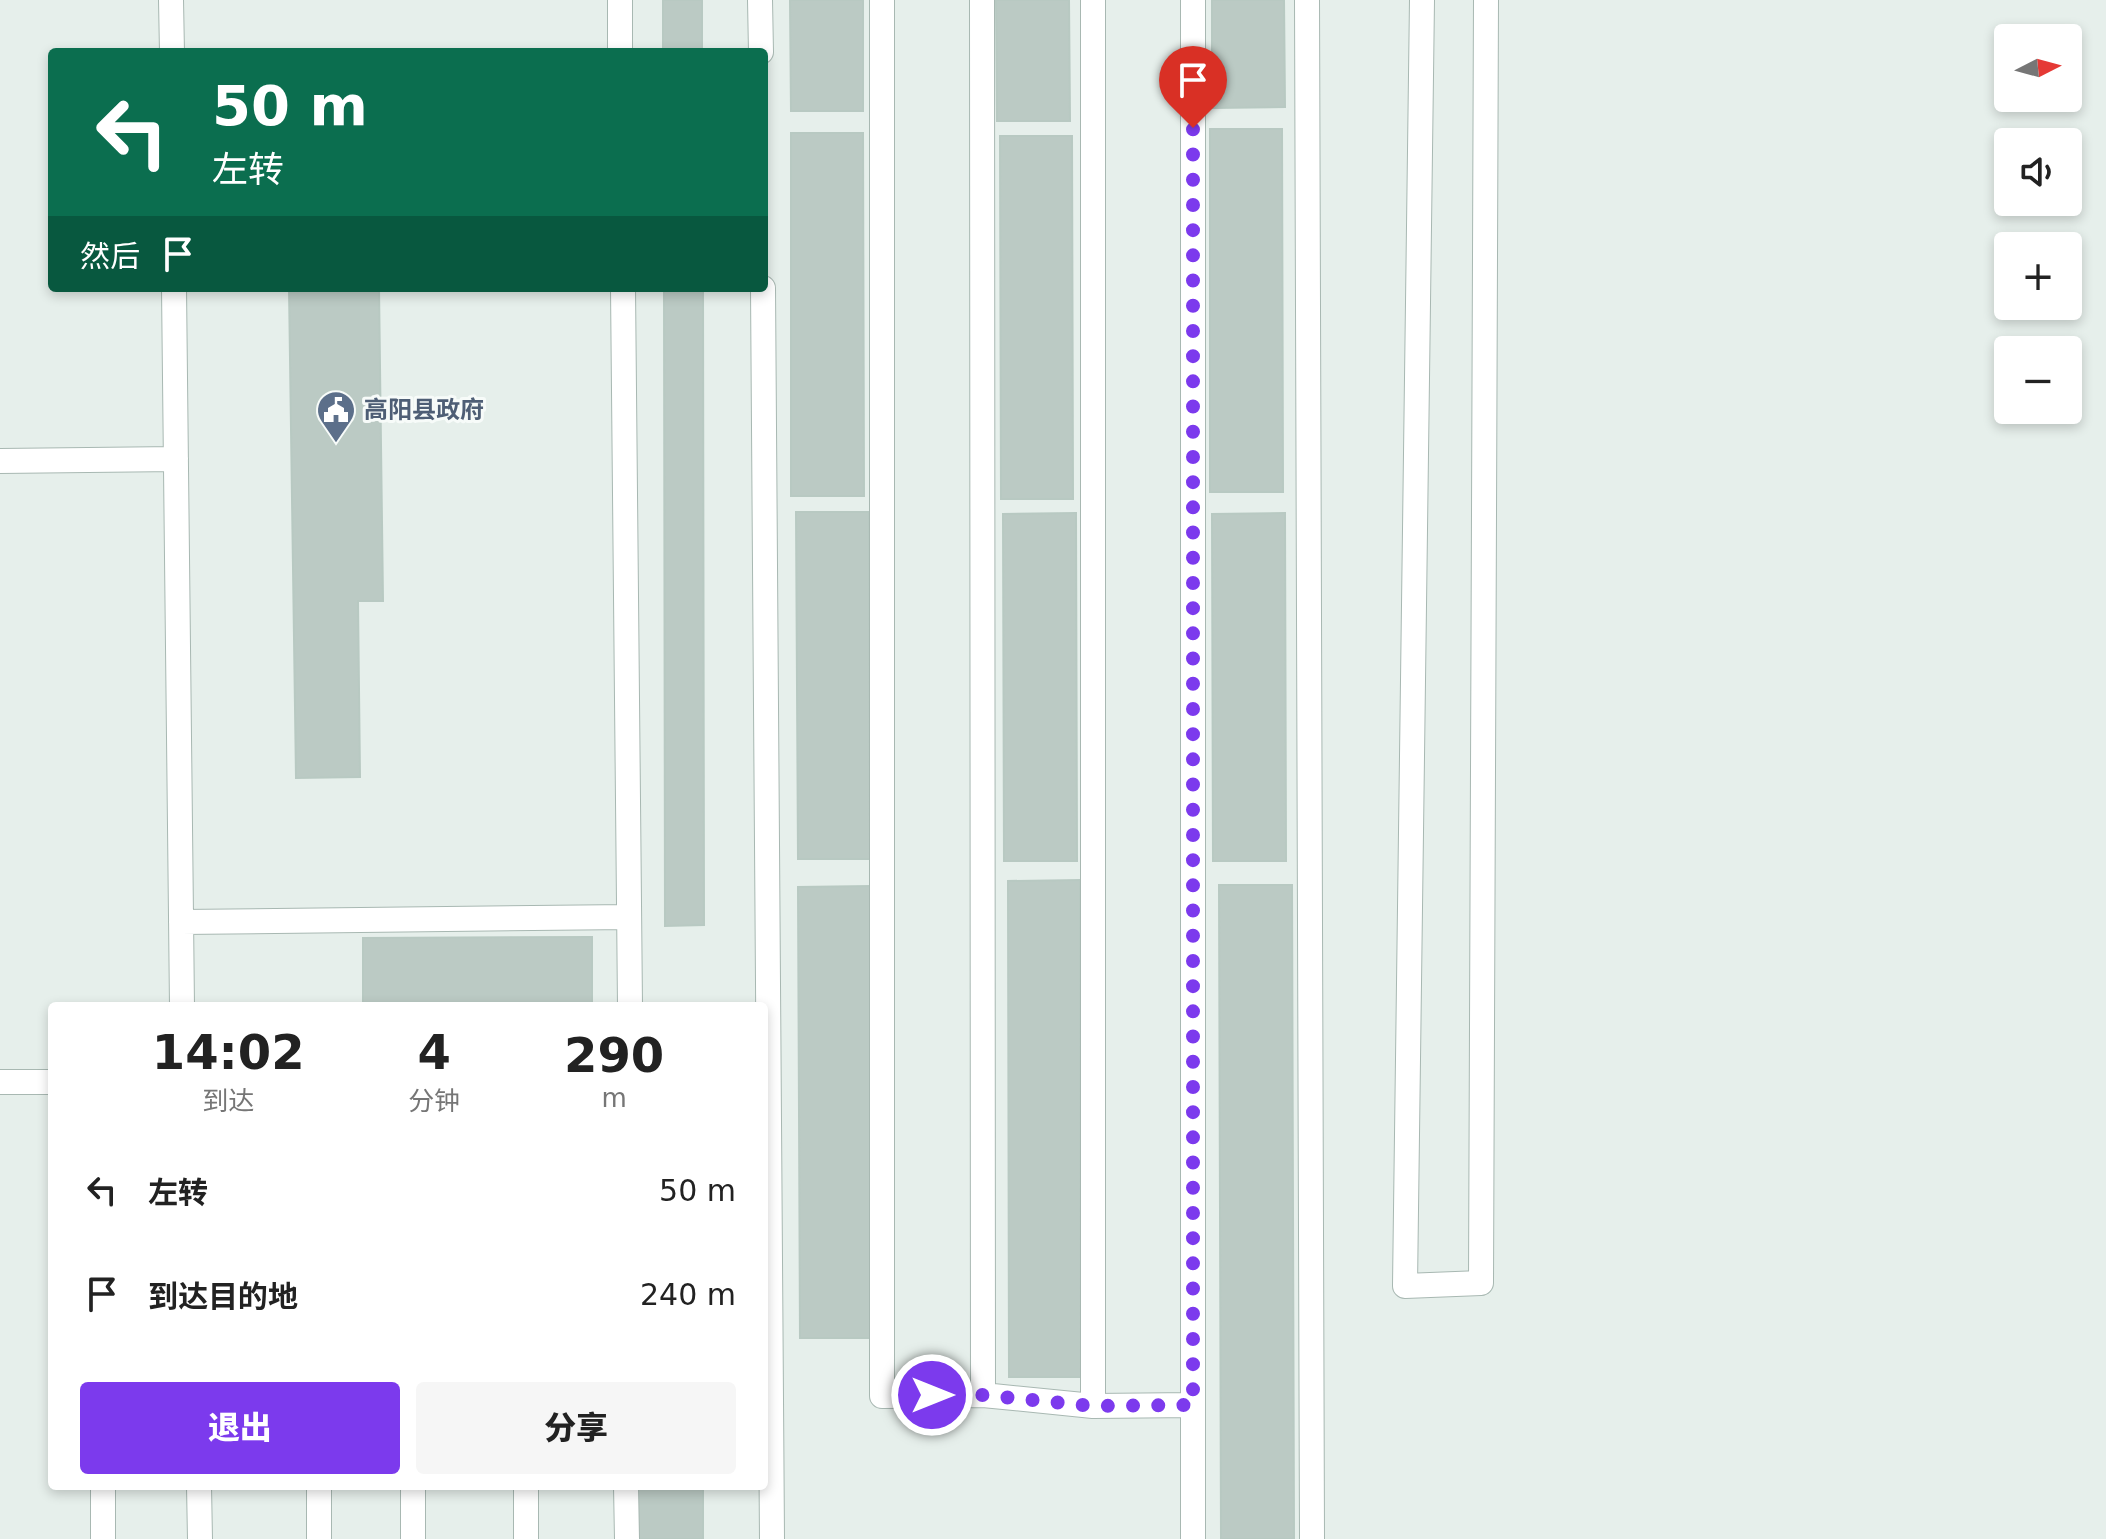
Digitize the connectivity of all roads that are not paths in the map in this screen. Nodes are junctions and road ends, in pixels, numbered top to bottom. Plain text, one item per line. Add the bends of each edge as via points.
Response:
1 (171, 0) edge
2 (620, 0) edge
3 (760, 0) edge
4 (882, 0) edge
5 (982, 0) edge
6 (1093, 0) edge
7 (1193, 0) edge
8 (1307, 0) edge
9 (1422, 0) edge
10 (1486, 0) edge
11 (172, 48) edge
12 (620, 48) edge
13 (761, 48) edge
14 (174, 292) edge
15 (623, 292) edge
16 (763, 292) edge
17 (176, 459) junction
18 (0, 461) edge
19 (629, 917) junction
20 (181, 922) junction
21 (182, 1002) edge
22 (630, 1002) edge
23 (766, 1002) edge
24 (0, 1082) edge
25 (48, 1082) edge
26 (768, 1332) edge
27 (983, 1395) junction
28 (1193, 1405) junction
29 (1093, 1406) junction
30 (103, 1490) edge
31 (199, 1490) edge
32 (319, 1490) edge
33 (413, 1490) edge
34 (526, 1490) edge
35 (626, 1490) edge
36 (103, 1539) edge
37 (200, 1539) edge
38 (319, 1539) edge
39 (413, 1539) edge
40 (526, 1539) edge
41 (627, 1539) edge
42 (772, 1539) edge
43 (1193, 1539) edge
44 (1312, 1539) edge

1 - 11 street
2 - 12 street
3 - 13 street
4 - 27 street via 882,1396
5 - 27 street
6 - 29 street
7 - 28 street
8 - 44 street
9 - 10 street via 1405,1286 1481,1283
14 - 17 street
15 - 19 street
16 - 23 street
17 - 18 street
17 - 20 street
19 - 20 street
19 - 22 street
20 - 21 street
24 - 25 street
26 - 42 street
27 - 29 street
28 - 29 street
28 - 43 street
30 - 36 street
31 - 37 street
32 - 38 street
33 - 39 street
34 - 40 street
35 - 41 street

